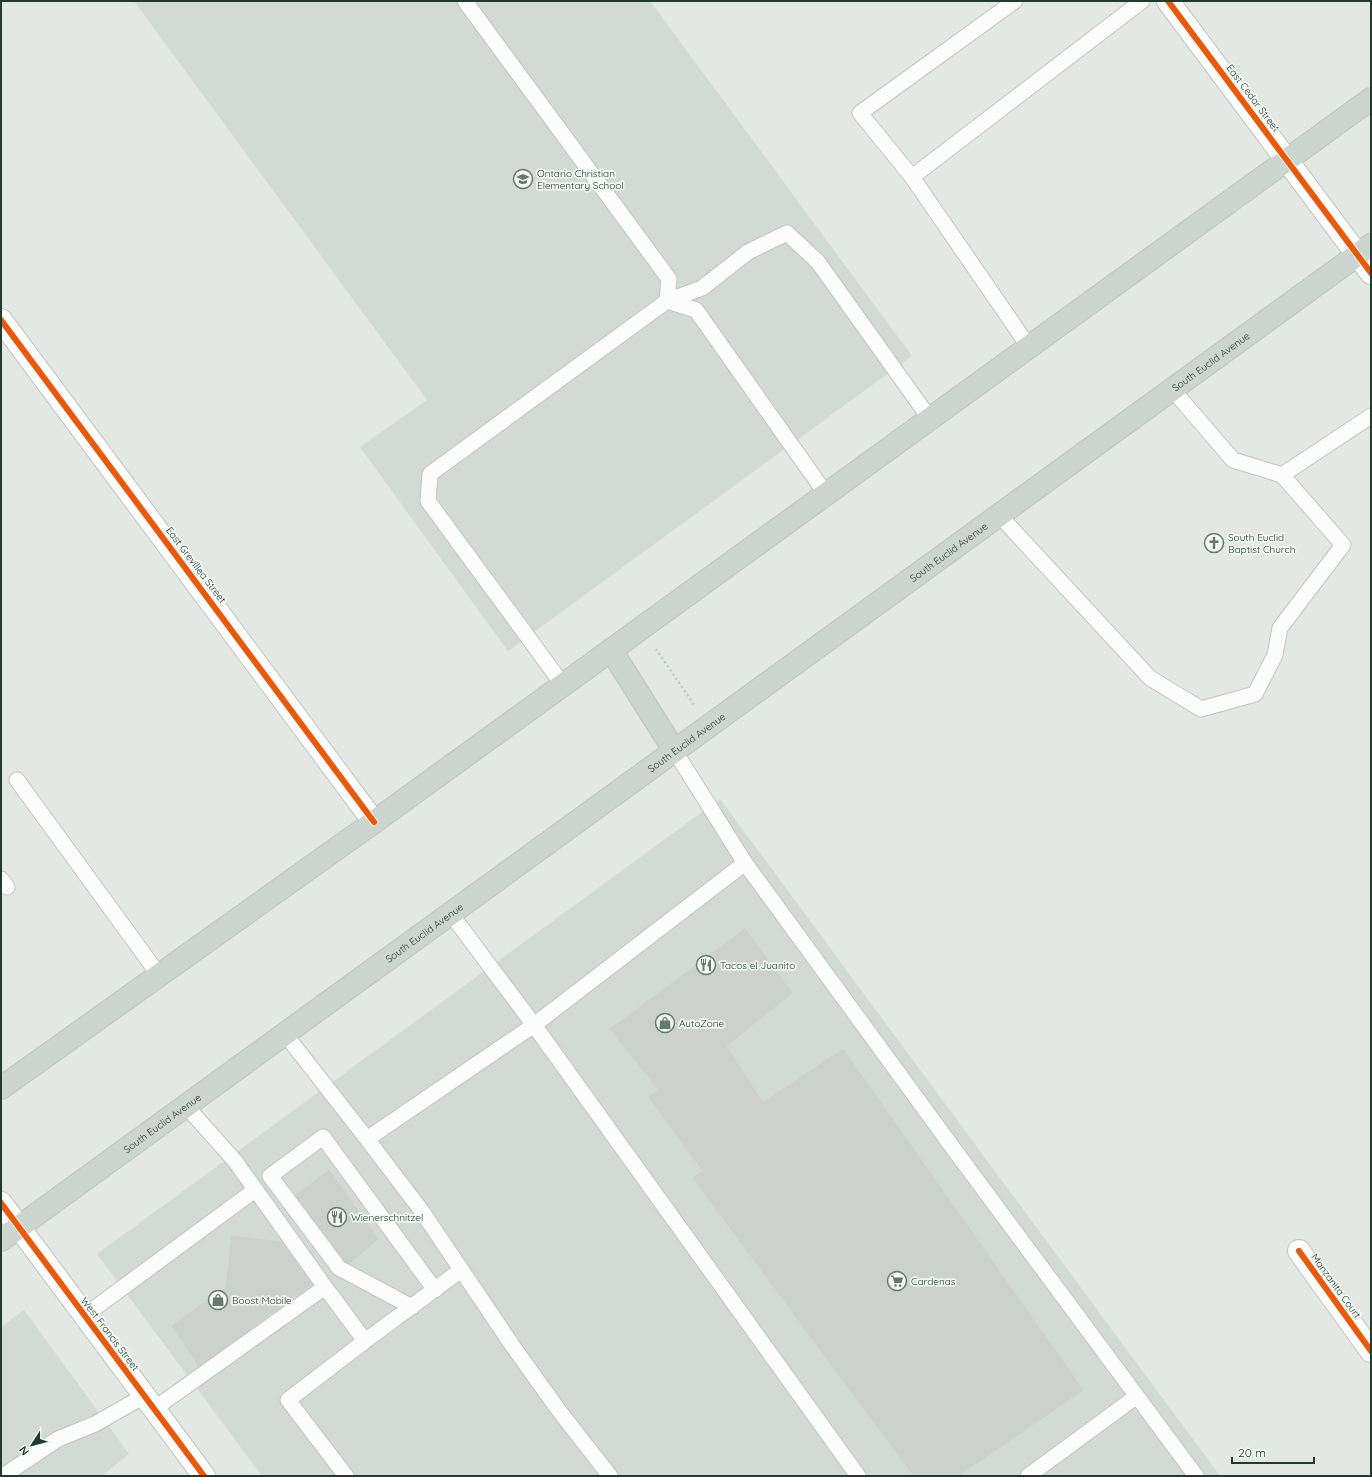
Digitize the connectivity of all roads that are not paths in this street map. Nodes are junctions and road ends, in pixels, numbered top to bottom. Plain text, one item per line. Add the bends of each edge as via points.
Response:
1 (465, 1) edge
2 (1015, 1) edge
3 (1142, 1) edge
4 (1168, 1) edge
5 (1371, 99) edge
6 (1287, 160) junction
7 (912, 177) junction
8 (1364, 250) edge
9 (1371, 273) edge
10 (667, 301) junction
11 (1, 320) edge
12 (1029, 347) junction
13 (1172, 389) junction
14 (1371, 416) edge
15 (930, 419) junction
16 (1282, 475) junction
17 (826, 494) junction
18 (999, 515) junction
19 (611, 650) junction
20 (564, 685) junction
21 (674, 750) junction
22 (17, 780) dead end
23 (374, 822) junction
24 (745, 863) junction
25 (451, 914) junction
26 (159, 975) junction
27 (534, 1025) junction
28 (285, 1034) junction
29 (1, 1088) edge
30 (186, 1106) junction
31 (368, 1139) junction
32 (255, 1190) junction
33 (1, 1203) edge
34 (10, 1234) edge
35 (1299, 1251) dead end
36 (461, 1270) junction
37 (325, 1287) junction
38 (435, 1290) junction
39 (412, 1307) junction
40 (84, 1316) junction
41 (365, 1341) junction
42 (1371, 1351) edge
43 (1136, 1396) junction
44 (149, 1403) junction
45 (4, 1476) edge
46 (204, 1476) edge
47 (346, 1476) edge
48 (610, 1476) edge
49 (858, 1476) edge
50 (1028, 1476) edge
51 (1196, 1476) edge

1 - 10 lane via 669,279
2 - 7 lane via 860,113
3 - 7 lane
4 - 6 street, East Cedar Street
5 - 6 main road
6 - 8 street, East Cedar Street via 1322,206
6 - 12 main road
7 - 12 lane
8 - 9 street, East Cedar Street
8 - 13 main road, South Euclid Avenue
10 - 15 lane via 702,288 748,252 787,233 818,262
10 - 17 lane via 696,310
10 - 20 lane via 430,474 428,501
11 - 23 street, East Grevillea Street
12 - 15 main road
13 - 16 lane via 1233,460
13 - 18 main road, South Euclid Avenue
14 - 16 lane
15 - 17 main road
16 - 18 lane via 1344,545 1280,628 1275,655 1255,694 1201,708 1150,678
17 - 19 main road
18 - 21 main road, South Euclid Avenue
19 - 20 main road
19 - 21 main road
20 - 23 main road
21 - 24 lane
21 - 25 main road, South Euclid Avenue
22 - 26 lane
23 - 26 main road
24 - 27 lane
24 - 43 lane
25 - 27 lane
25 - 28 main road, South Euclid Avenue
26 - 29 main road
27 - 31 lane
27 - 49 lane
28 - 30 main road, South Euclid Avenue
28 - 31 lane
30 - 32 lane via 235,1162
30 - 34 main road, South Euclid Avenue
31 - 36 lane via 421,1210
32 - 37 lane
32 - 40 lane
33 - 34 street, West Francis Street
34 - 40 street, West Francis Street
35 - 42 street, Manzanita Court
36 - 38 lane
36 - 48 lane via 560,1412
37 - 41 lane
37 - 44 lane
38 - 39 lane
38 - 39 lane via 323,1137 270,1176 339,1268
39 - 41 lane
40 - 44 street, West Francis Street
41 - 47 lane via 288,1400
43 - 50 lane
43 - 51 lane
44 - 45 lane via 58,1439
44 - 46 street, West Francis Street

